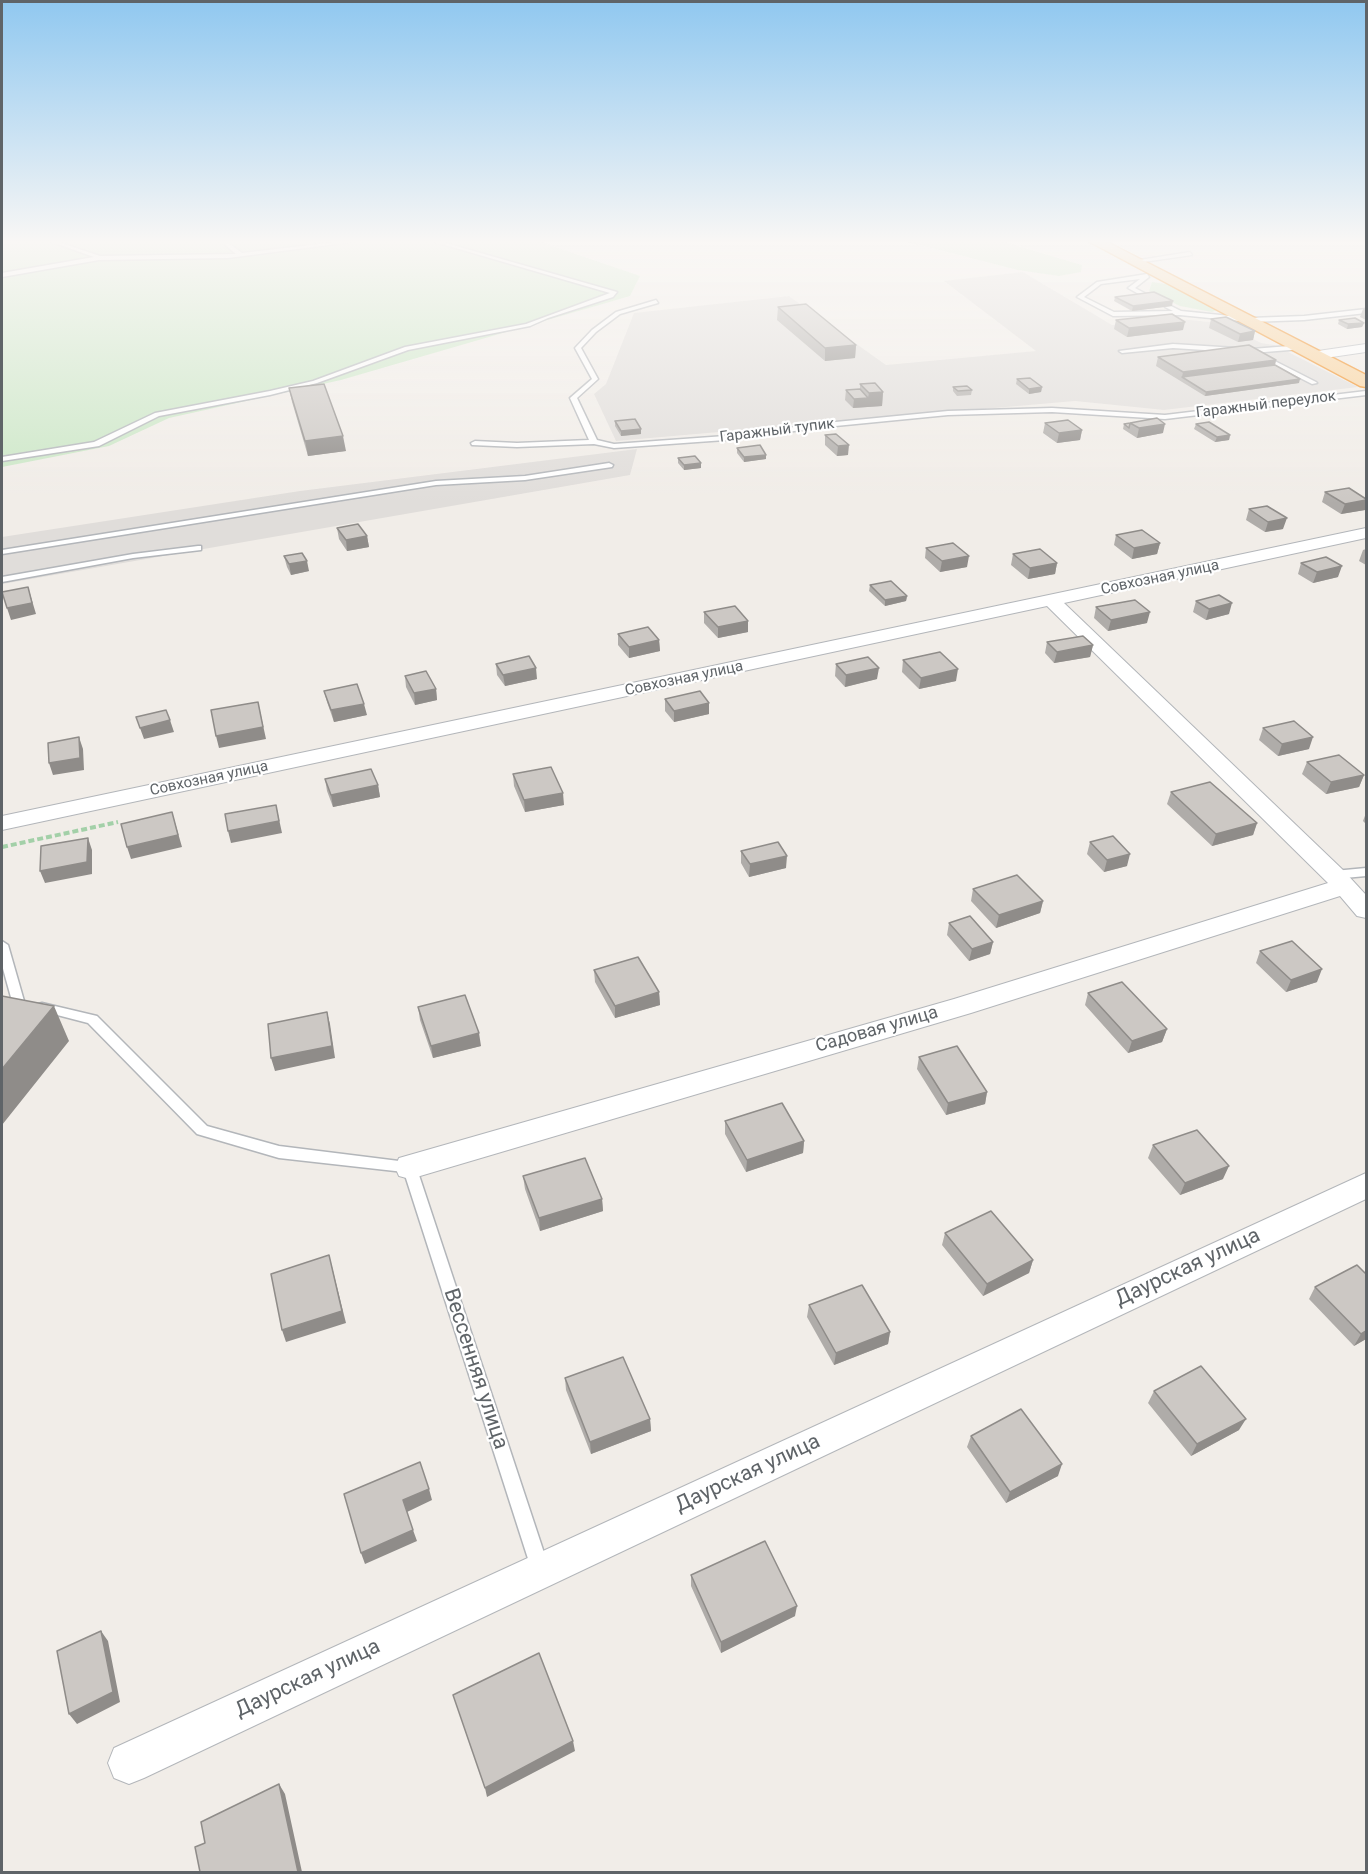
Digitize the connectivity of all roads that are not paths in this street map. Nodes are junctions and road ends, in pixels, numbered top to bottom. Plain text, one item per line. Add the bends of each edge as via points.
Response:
1 (505, 329) edge
2 (596, 329) edge
3 (1268, 329) edge
4 (1302, 347) junction
5 (1366, 348) edge
6 (1122, 351) dead end
7 (1252, 351) junction
8 (1318, 355) junction
9 (1314, 383) dead end
10 (1366, 384) edge
11 (1166, 417) joint
12 (594, 442) junction
13 (475, 443) dead end
14 (2, 459) edge
15 (609, 465) dead end
16 (1366, 533) edge
17 (198, 548) dead end
18 (2, 552) edge
19 (2, 580) edge
20 (1052, 601) junction
21 (2, 823) edge
22 (1366, 872) edge
23 (1338, 881) junction
24 (1366, 910) edge
25 (2, 945) edge
26 (410, 1167) junction
27 (1366, 1185) edge
28 (541, 1570) junction
29 (129, 1763) dead end

1 - 14 lane via 407,348 270,393 157,414 96,444
2 - 12 lane via 578,348 595,379 573,398
3 - 4 highway
4 - 7 lane
4 - 8 highway
5 - 8 street
6 - 7 lane via 1173,346
7 - 9 lane
8 - 10 highway
10 - 11 lane, Гаражный переулок
11 - 12 lane, Гаражный тупик via 1052,410 948,413 739,437 614,447
12 - 13 lane, Гаражный тупик
15 - 18 lane via 525,478 436,483
16 - 20 street, Совхозная улица
17 - 19 lane
20 - 21 street, Совхозная улица
20 - 23 street
22 - 23 lane
23 - 24 street
23 - 26 street, Садовая улица via 961,1006
25 - 26 lane via 14,1005 92,1019 202,1130 279,1152
26 - 28 lane, Вессенняя улица
27 - 28 street, Даурская улица
28 - 29 street, Даурская улица

